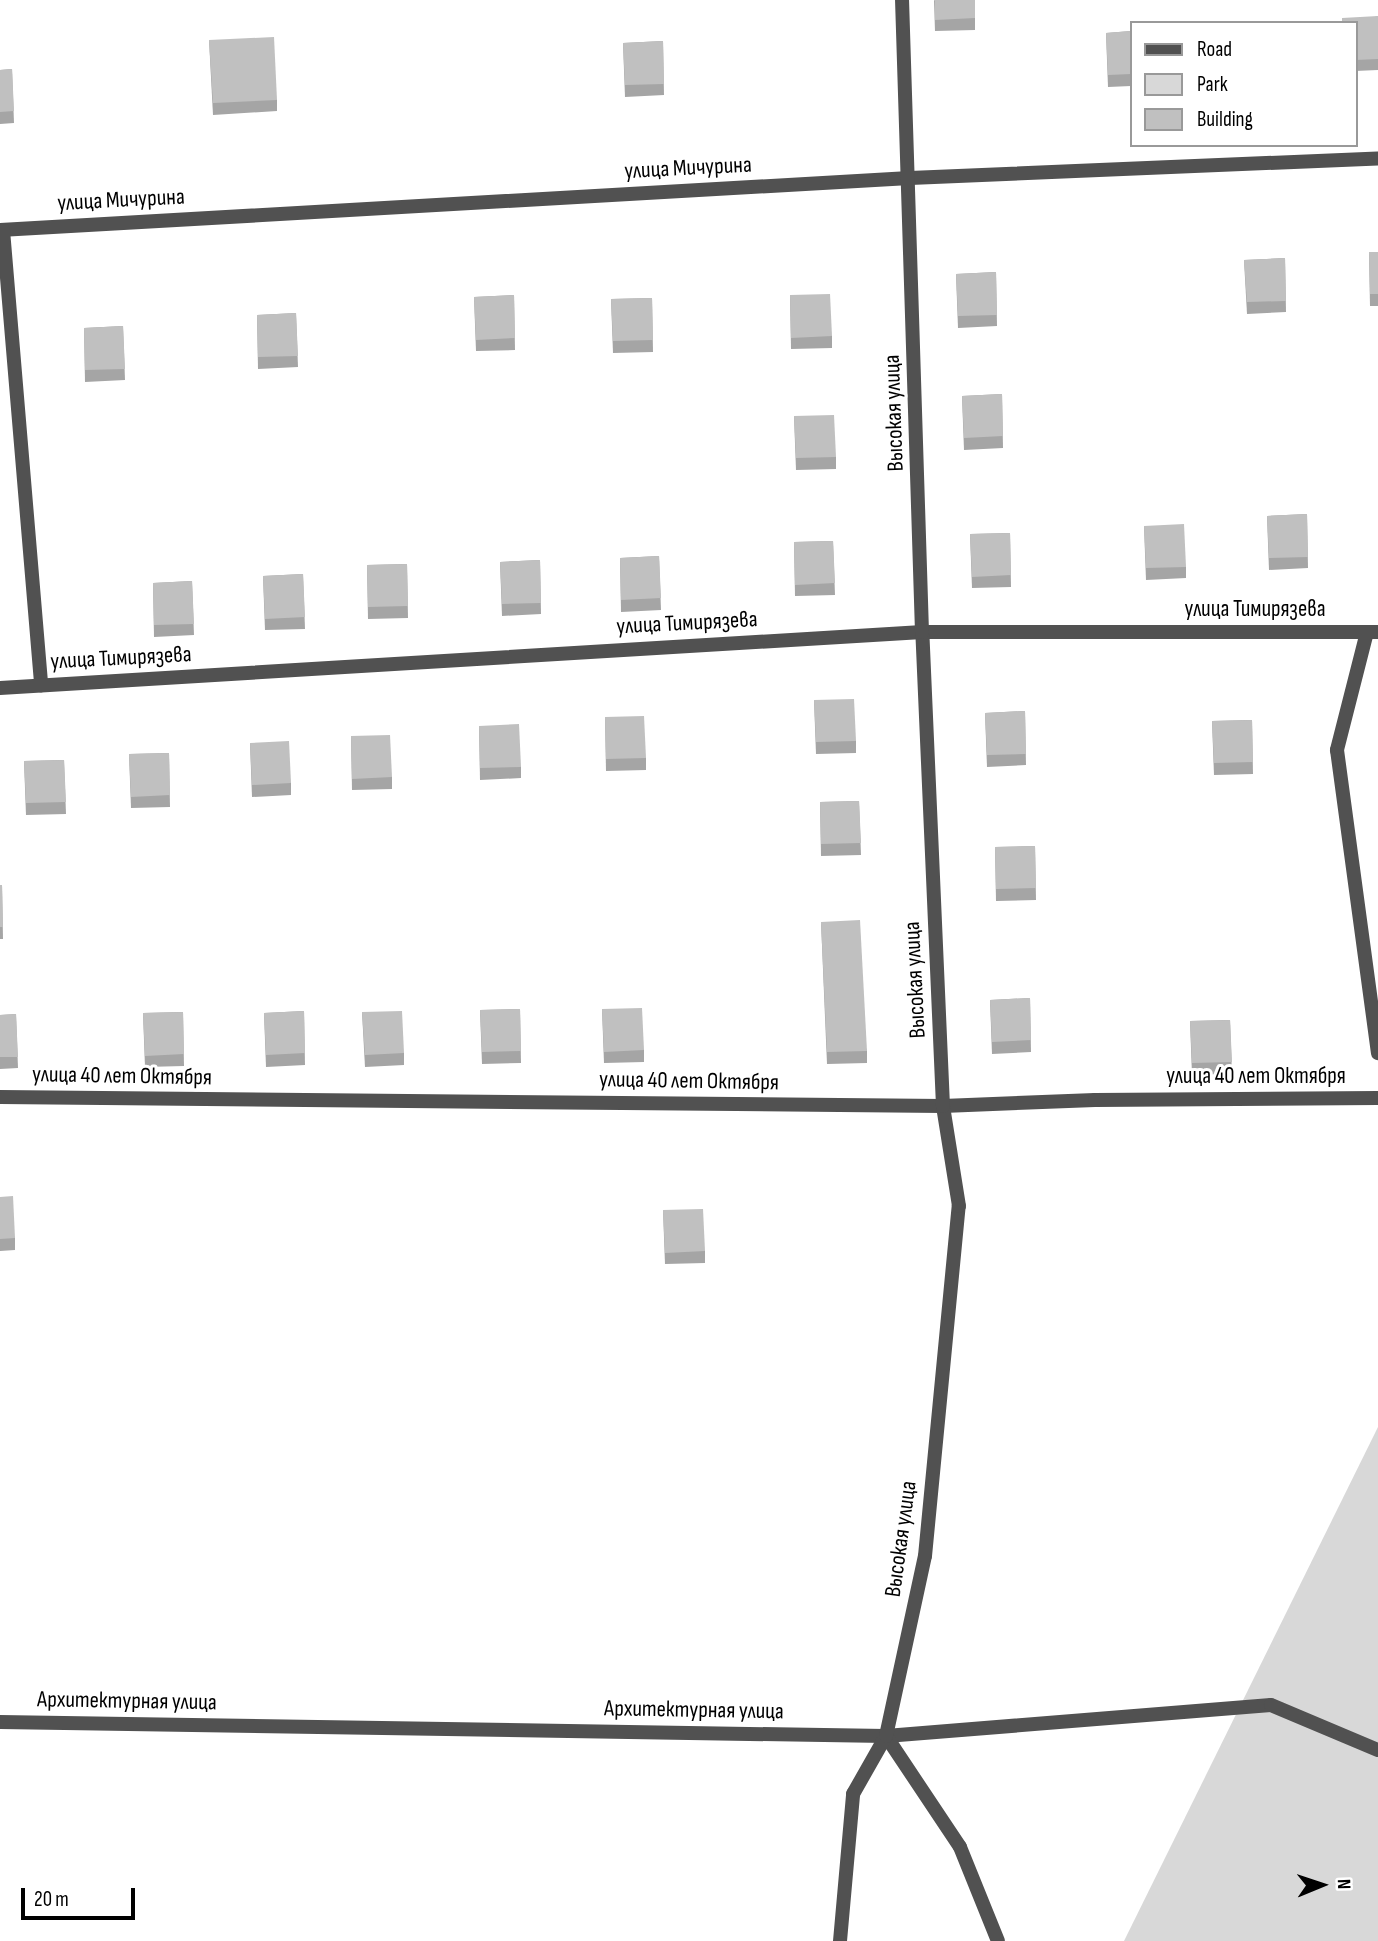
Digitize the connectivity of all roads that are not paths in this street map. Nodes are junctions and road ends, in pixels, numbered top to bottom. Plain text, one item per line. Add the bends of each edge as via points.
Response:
1 (902, 0) edge
2 (1378, 158) edge
3 (910, 178) junction
4 (1, 230) edge
5 (922, 632) junction
6 (1373, 632) edge
7 (41, 685) junction
8 (0, 688) edge
9 (1378, 1053) edge
10 (0, 1097) edge
11 (1378, 1098) edge
12 (943, 1106) junction
13 (0, 1722) edge
14 (886, 1736) junction
15 (1378, 1750) edge
16 (839, 1941) edge
17 (998, 1941) edge

1 - 3 street, Высокая улица
2 - 3 street, улица Мичурина
3 - 4 street, улица Мичурина
3 - 5 street, Высокая улица
4 - 7 street
5 - 6 street, улица Тимирязева
5 - 7 street, улица Тимирязева
5 - 12 street, Высокая улица
6 - 9 street via 1337,750
7 - 8 street, улица Тимирязева
10 - 12 street, улица 40 лет Октября
11 - 12 street, улица 40 лет Октября
12 - 14 street, Высокая улица via 959,1206 925,1556
13 - 14 street, Архитектурная улица
14 - 15 street, Архитектурная улица via 1271,1705
14 - 16 street, Высокая улица via 853,1794
14 - 17 street via 960,1847

